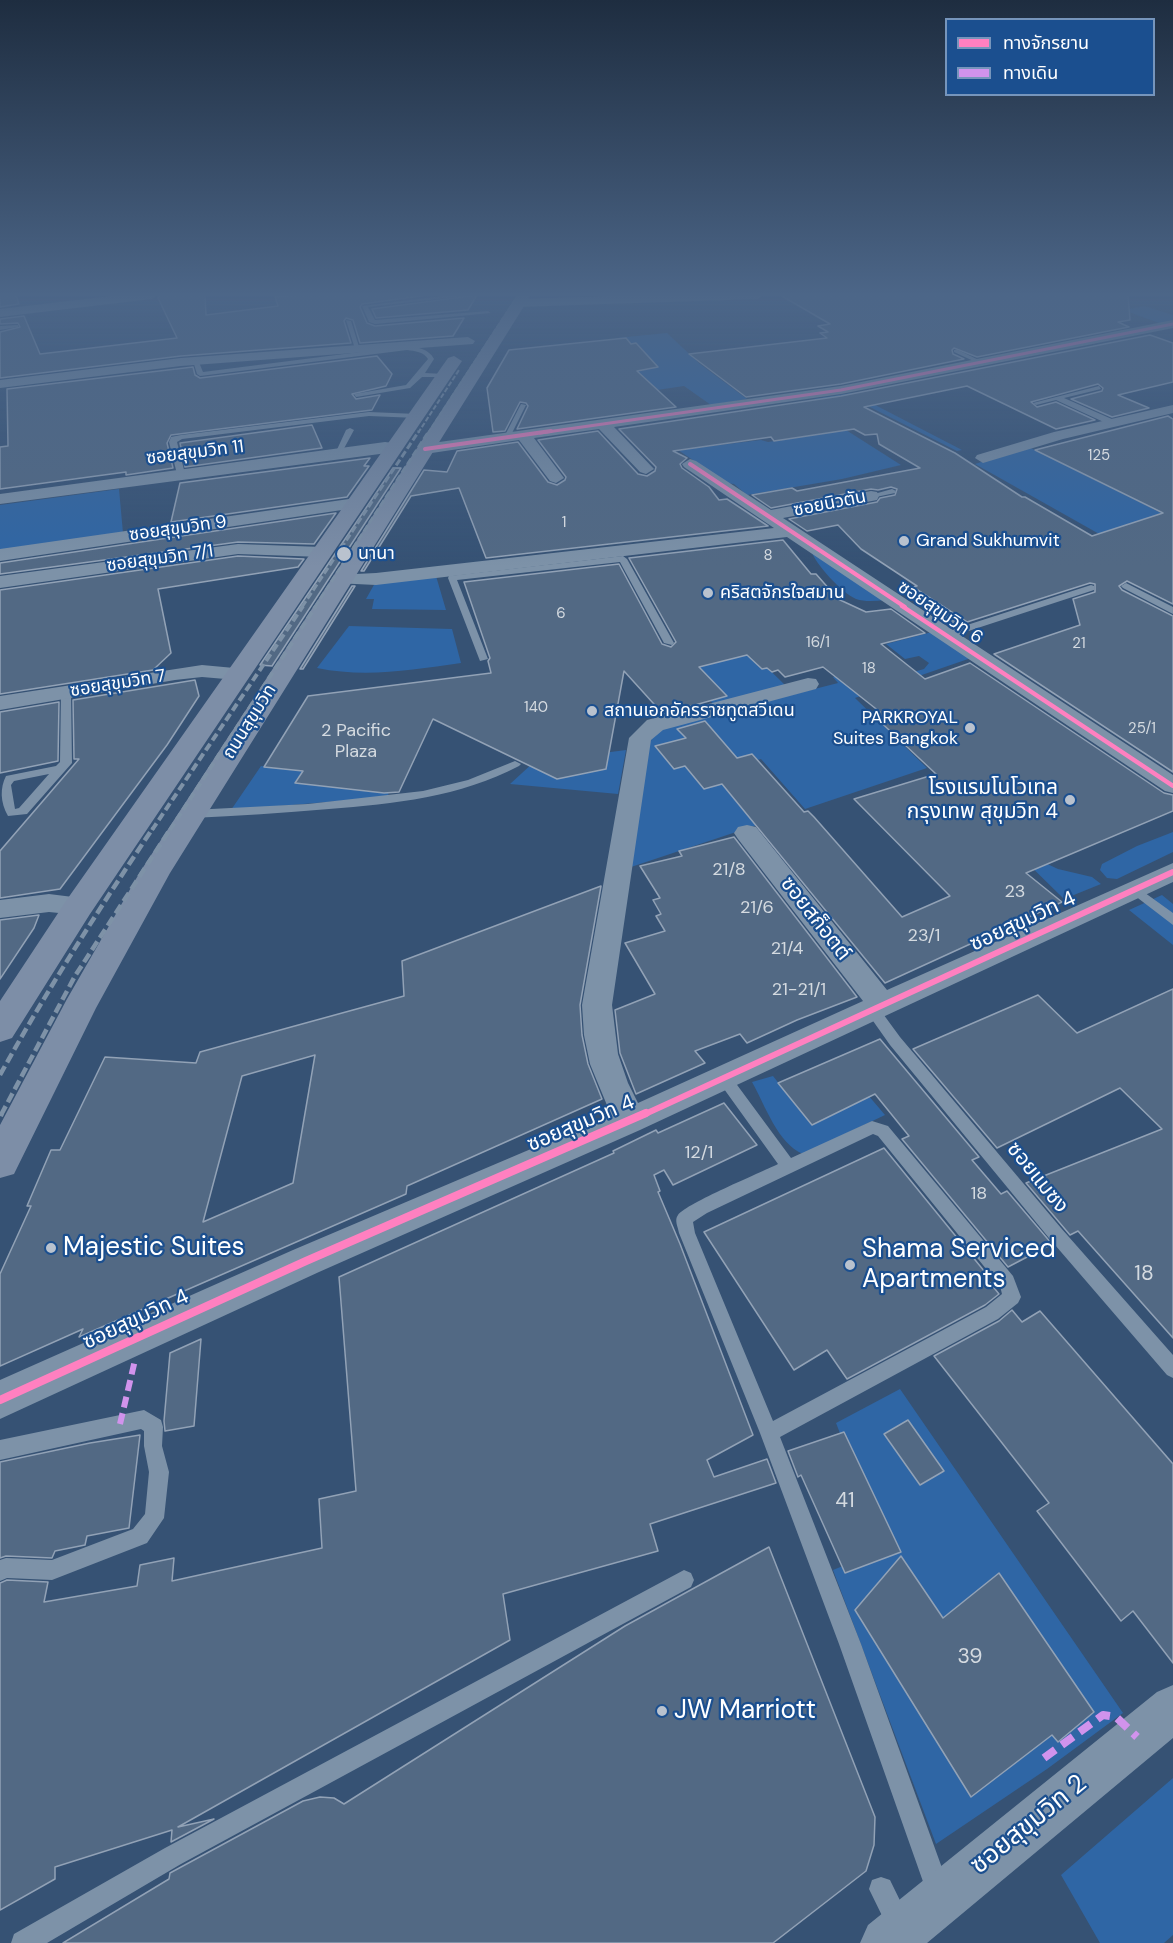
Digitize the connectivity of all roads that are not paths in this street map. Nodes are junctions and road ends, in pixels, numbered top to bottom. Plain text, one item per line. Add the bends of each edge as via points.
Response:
1 (410, 386) edge
2 (437, 386) edge
3 (466, 386) edge
4 (864, 386) edge
5 (1099, 388) dead end
6 (356, 395) dead end
7 (1057, 398) junction
8 (1036, 403) dead end
9 (523, 405) dead end
10 (1173, 409) edge
11 (417, 416) junction
12 (1110, 422) junction
13 (604, 425) junction
14 (350, 430) dead end
15 (524, 436) junction
16 (505, 439) junction
17 (395, 447) junction
18 (425, 449) junction
19 (336, 454) junction
20 (983, 458) dead end
21 (690, 464) dead end
22 (646, 468) dead end
23 (181, 474) junction
24 (556, 478) dead end
25 (892, 491) dead end
26 (871, 496) joint
27 (0, 499) edge
28 (356, 503) junction
29 (768, 516) junction
30 (791, 531) junction
31 (322, 552) junction
32 (0, 555) edge
33 (621, 555) junction
34 (342, 579) junction
35 (0, 582) edge
36 (1126, 586) dead end
37 (1091, 588) dead end
38 (906, 589) dead end
39 (1173, 611) edge
40 (957, 632) junction
41 (669, 643) dead end
42 (483, 659) dead end
43 (237, 674) junction
44 (808, 684) dead end
45 (66, 692) junction
46 (0, 703) edge
47 (515, 764) dead end
48 (60, 769) junction
49 (1173, 786) edge
50 (192, 814) junction
51 (747, 833) dead end
52 (1173, 872) edge
53 (1134, 889) junction
54 (79, 906) junction
55 (0, 909) edge
56 (1173, 920) edge
57 (878, 1008) junction
58 (0, 1029) edge
59 (724, 1078) junction
60 (629, 1121) junction
61 (0, 1162) edge
62 (789, 1167) junction
63 (1173, 1369) edge
64 (0, 1400) edge
65 (769, 1433) junction
66 (0, 1450) edge
67 (0, 1570) edge
68 (684, 1580) dead end
69 (1173, 1708) edge
70 (941, 1898) junction
71 (890, 1921) edge
72 (23, 1943) edge

1 - 6 lane
2 - 11 main road, ถนนสุขุมวิท
3 - 18 main road, ถนนสุขุมวิท
4 - 13 street
5 - 7 lane
7 - 8 lane
7 - 12 lane
9 - 16 lane
10 - 12 street
11 - 17 main road, ถนนสุขุมวิท
11 - 23 lane via 369,414 181,437 173,442
12 - 20 street
13 - 15 street
13 - 22 street
14 - 19 lane
15 - 16 street
15 - 24 street
16 - 18 street
17 - 18 main road
17 - 19 street, ซอยสุขุมวิท 11
17 - 28 main road, ถนนสุขุมวิท
18 - 34 main road, ถนนสุขุมวิท
19 - 23 street, ซอยสุขุมวิท 11
21 - 29 street, ซอยสุขุมวิท 6
23 - 27 street, ซอยสุขุมวิท 11
25 - 26 lane, ซอยนิวตัน
26 - 29 street, ซอยนิวตัน
28 - 31 main road, ถนนสุขุมวิท
28 - 32 street, ซอยสุขุมวิท 9
29 - 30 street, ซอยสุขุมวิท 6
30 - 33 street
30 - 40 street, ซอยสุขุมวิท 6
31 - 35 street, ซอยสุขุมวิท 7/1 via 238,549
31 - 43 main road, ถนนสุขุมวิท
33 - 34 street
33 - 41 lane
33 - 42 lane via 452,578
34 - 50 main road, ถนนสุขุมวิท
36 - 39 lane
37 - 40 lane
38 - 40 lane
40 - 49 street, ซอยสุขุมวิท 6
43 - 45 street, ซอยสุขุมวิท 7 via 202,671
43 - 54 main road, ถนนสุขุมวิท
44 - 60 street via 655,725 640,738 597,1005 601,1044
45 - 46 street, ซอยสุขุมวิท 7
45 - 48 lane via 66,763
47 - 50 lane via 494,777 386,801 237,814
48 - 48 lane via 10,778 5,785 12,813 23,811
50 - 61 main road, ถนนสุขุมวิท via 79,1008
51 - 57 street, ซอยสก็อตต์
52 - 53 street, ซอยสุขุมวิท 4
53 - 56 lane
53 - 57 street, ซอยสุขุมวิท 4
54 - 55 street via 49,903
54 - 58 main road, ถนนสุขุมวิท
57 - 59 street, ซอยสุขุมวิท 4
57 - 63 lane, ซอยแมซง via 895,1041
59 - 60 street, ซอยสุขุมวิท 4
59 - 62 lane
60 - 64 street, ซอยสุขุมวิท 4 via 285,1270
62 - 65 lane via 684,1219
62 - 65 lane via 872,1127 884,1131 1007,1282 1012,1297 992,1313
65 - 70 lane
66 - 67 lane via 144,1419 154,1427 153,1446 159,1472 154,1518 140,1536 52,1570
68 - 72 lane via 173,1856
69 - 70 street, ซอยสุขุมวิท 2
70 - 71 street, ซอยสุขุมวิท 2

